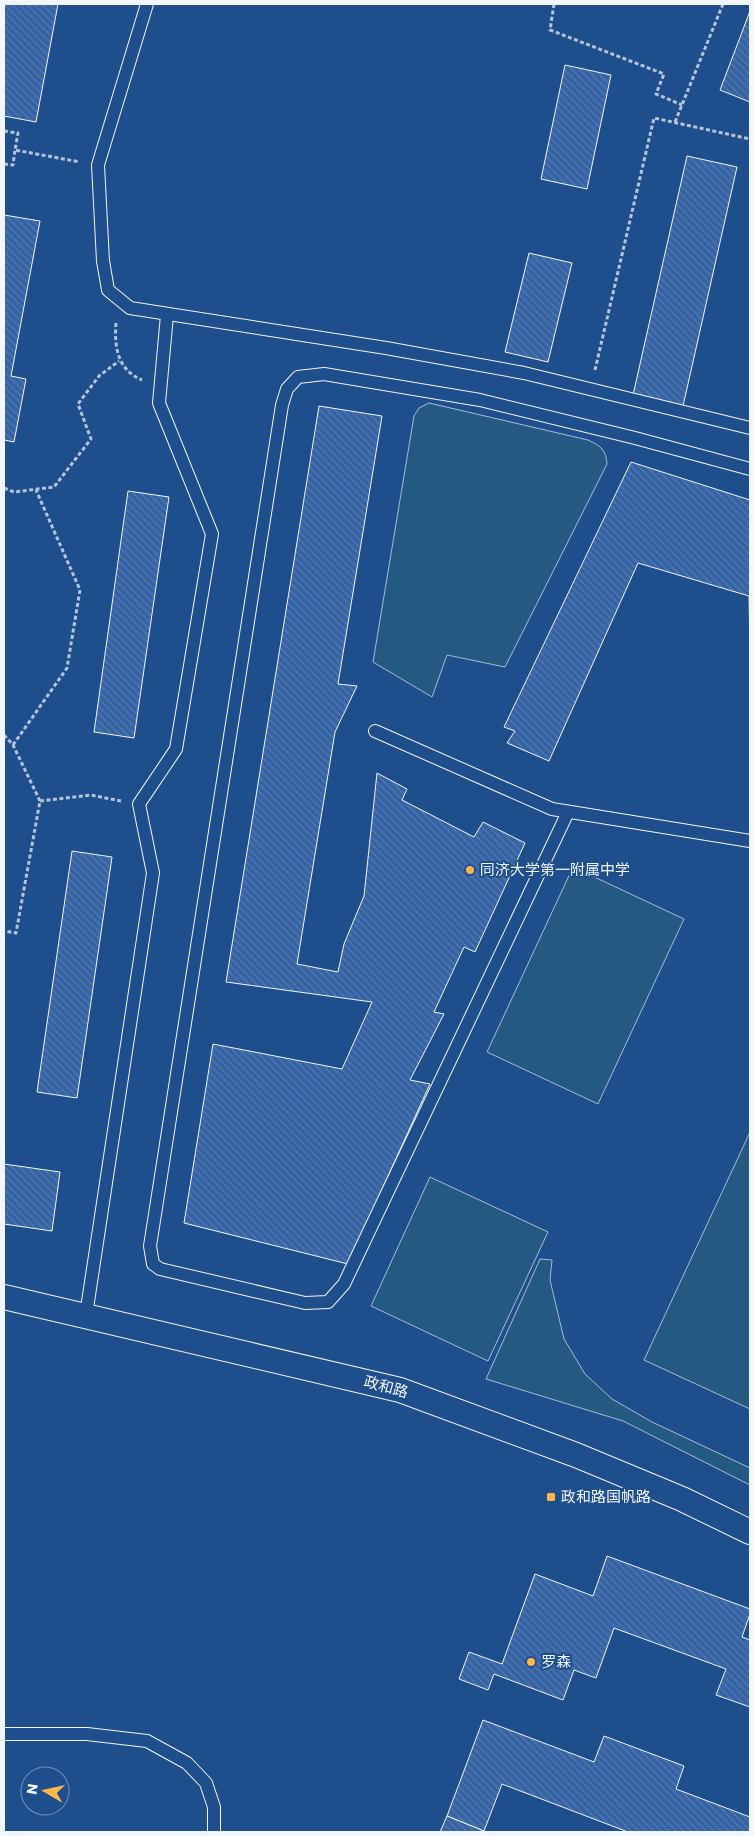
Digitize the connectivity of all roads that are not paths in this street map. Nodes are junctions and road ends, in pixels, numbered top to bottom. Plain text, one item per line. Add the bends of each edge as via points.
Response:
1 (146, 4) edge
2 (167, 315) junction
3 (750, 428) edge
4 (750, 469) edge
5 (375, 731) dead end
6 (568, 812) junction
7 (750, 841) edge
8 (4, 1297) edge
9 (86, 1315) junction
10 (750, 1532) edge
11 (4, 1734) edge
12 (214, 1832) edge

1 - 2 lane via 98,165 103,261 108,290 130,308
2 - 3 lane via 395,349 524,374
2 - 9 lane via 159,403 212,534 176,749 139,804 153,873
4 - 6 lane via 480,400 324,374 298,377 287,389 151,1238 153,1264 160,1269 305,1303 328,1302 344,1284
5 - 6 lane via 522,797
6 - 7 lane
8 - 9 street, 政和路
9 - 10 street, 政和路 via 400,1390 576,1454
11 - 12 lane via 87,1734 147,1741 187,1763 206,1783 214,1807

